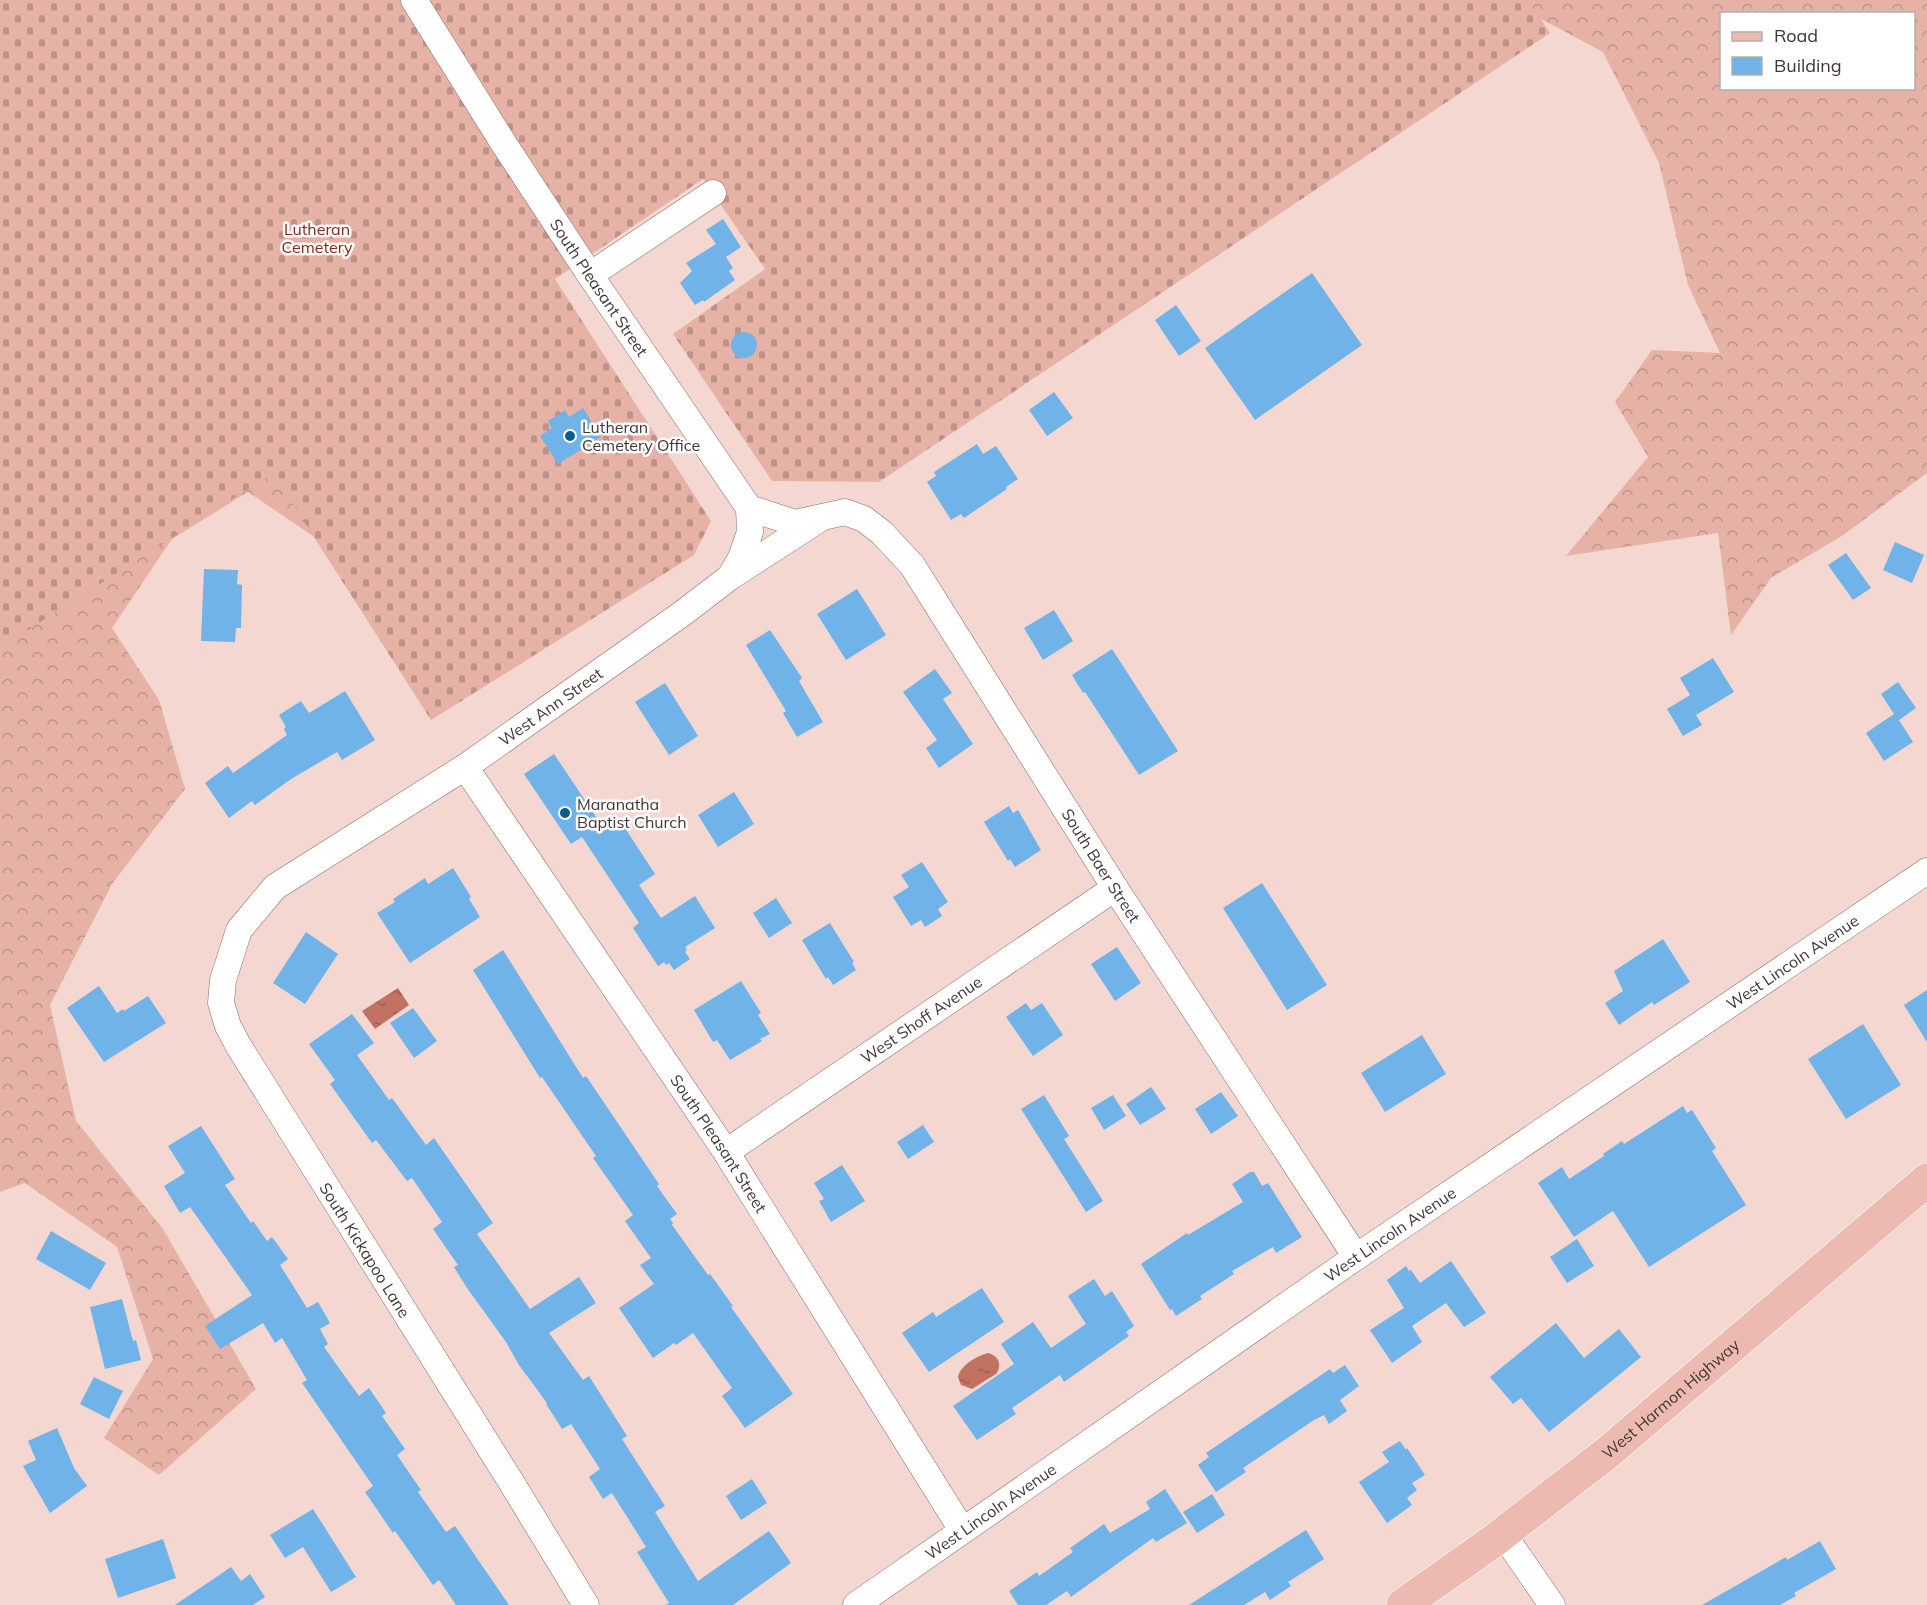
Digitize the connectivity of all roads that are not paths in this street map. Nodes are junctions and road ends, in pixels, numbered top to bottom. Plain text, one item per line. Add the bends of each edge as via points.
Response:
1 (414, 0) edge
2 (713, 193) dead end
3 (590, 275) junction
4 (749, 508) junction
5 (821, 518) junction
6 (730, 577) junction
7 (465, 767) junction
8 (1927, 871) edge
9 (276, 887) joint
10 (1115, 888) junction
11 (726, 1152) junction
12 (1927, 1180) edge
13 (1356, 1257) junction
14 (962, 1530) junction
15 (1503, 1534) junction
16 (586, 1605) edge
17 (856, 1605) edge
18 (1403, 1605) edge
19 (1552, 1605) edge

1 - 3 street, South Pleasant Street
2 - 3 street
3 - 4 street, South Pleasant Street
4 - 5 street via 795,523
4 - 6 street via 750,532
5 - 6 street, West Ann Street
5 - 10 street, South Baer Street via 845,512 864,519 912,565
6 - 7 street, West Ann Street
7 - 9 street, West Ann Street
7 - 11 street, South Pleasant Street
8 - 13 street, West Lincoln Avenue
9 - 16 street, South Kickapoo Lane via 239,930 223,980 221,1003 228,1026
10 - 11 street, West Shoff Avenue
10 - 13 street, South Baer Street
11 - 14 street, South Pleasant Street
12 - 15 main road, West Harmon Highway via 1607,1453
13 - 14 street, West Lincoln Avenue
14 - 17 street, West Lincoln Avenue
15 - 18 main road, West Harmon Highway
15 - 19 street

